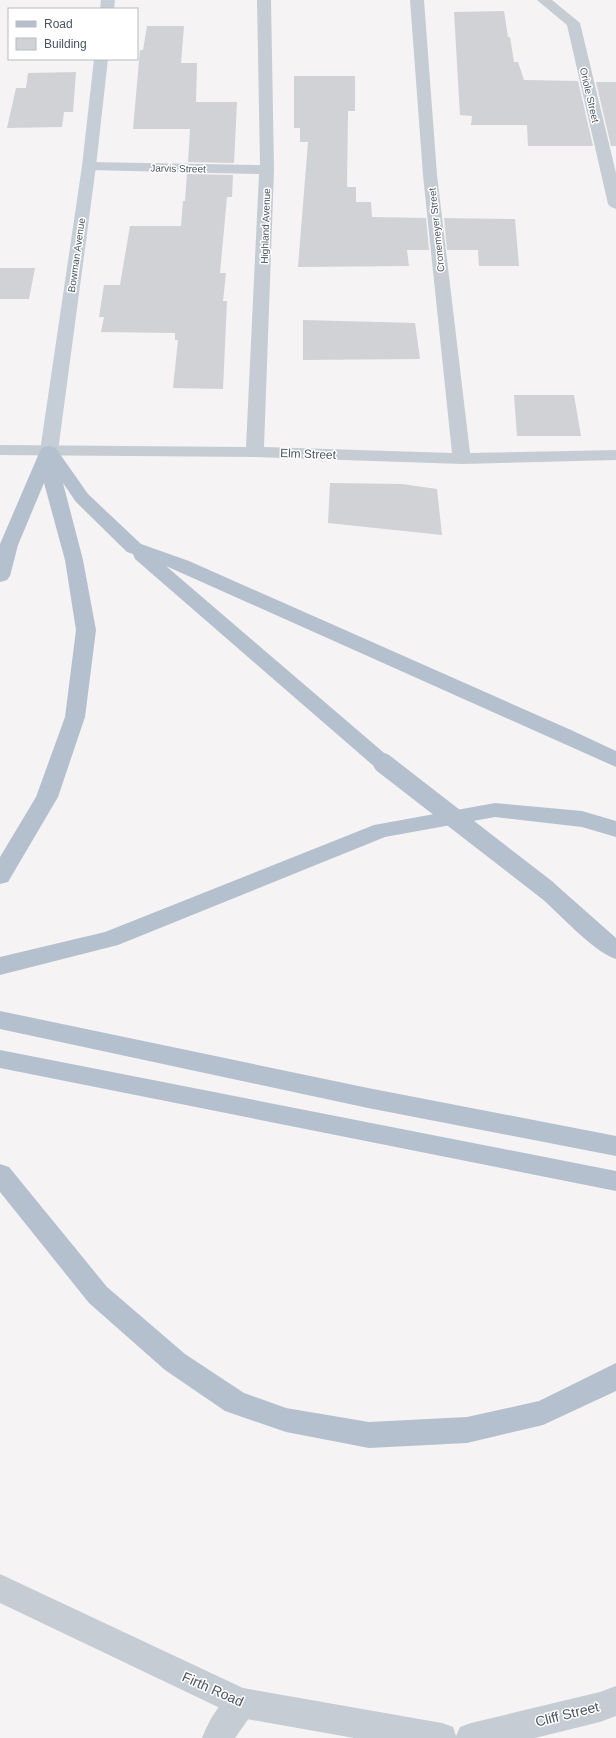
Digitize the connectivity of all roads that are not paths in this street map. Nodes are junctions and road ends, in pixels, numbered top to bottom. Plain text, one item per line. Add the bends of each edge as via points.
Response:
1 (264, 0) edge
2 (417, 0) edge
3 (544, 0) edge
4 (101, 60) edge
5 (89, 166) junction
6 (267, 170) junction
7 (616, 204) edge
8 (0, 450) edge
9 (49, 451) junction
10 (256, 452) junction
11 (616, 455) edge
12 (462, 460) junction
13 (134, 548) junction
14 (0, 576) edge
15 (616, 760) edge
16 (616, 828) edge
17 (0, 876) edge
18 (616, 950) edge
19 (0, 966) edge
20 (0, 1020) edge
21 (0, 1059) edge
22 (616, 1146) edge
23 (0, 1174) edge
24 (616, 1181) edge
25 (616, 1375) edge
26 (0, 1588) edge
27 (616, 1701) edge
28 (241, 1704) junction
29 (217, 1738) edge
30 (442, 1738) edge
31 (471, 1738) edge

1 - 6 street, Highland Avenue
2 - 12 street, Cronemeyer Street via 430,175
3 - 7 street, Oriole Street via 573,22
4 - 5 main road, Bowman Avenue
5 - 6 street, Jarvis Street
5 - 9 main road, Bowman Avenue
6 - 10 street, Highland Avenue
8 - 9 street, Elm Street
9 - 10 street, Elm Street
9 - 13 main road via 82,498
9 - 14 main road via 9,545
9 - 17 main road via 54,486 74,560 86,630 75,716 70,731 47,796
10 - 12 street, Elm Street
11 - 12 street, Elm Street
13 - 15 main road via 182,565 564,734
13 - 18 main road, bridge via 383,763 547,890
16 - 19 main road via 582,819 496,810 382,830 110,939
20 - 22 main road via 368,1098
21 - 24 main road
23 - 25 main road via 98,1295 175,1362 235,1402 286,1420 368,1435 467,1430 543,1413 609,1381
26 - 28 street, Firth Road
27 - 31 street, Cliff Street
28 - 29 street
28 - 30 street, Firth Road

